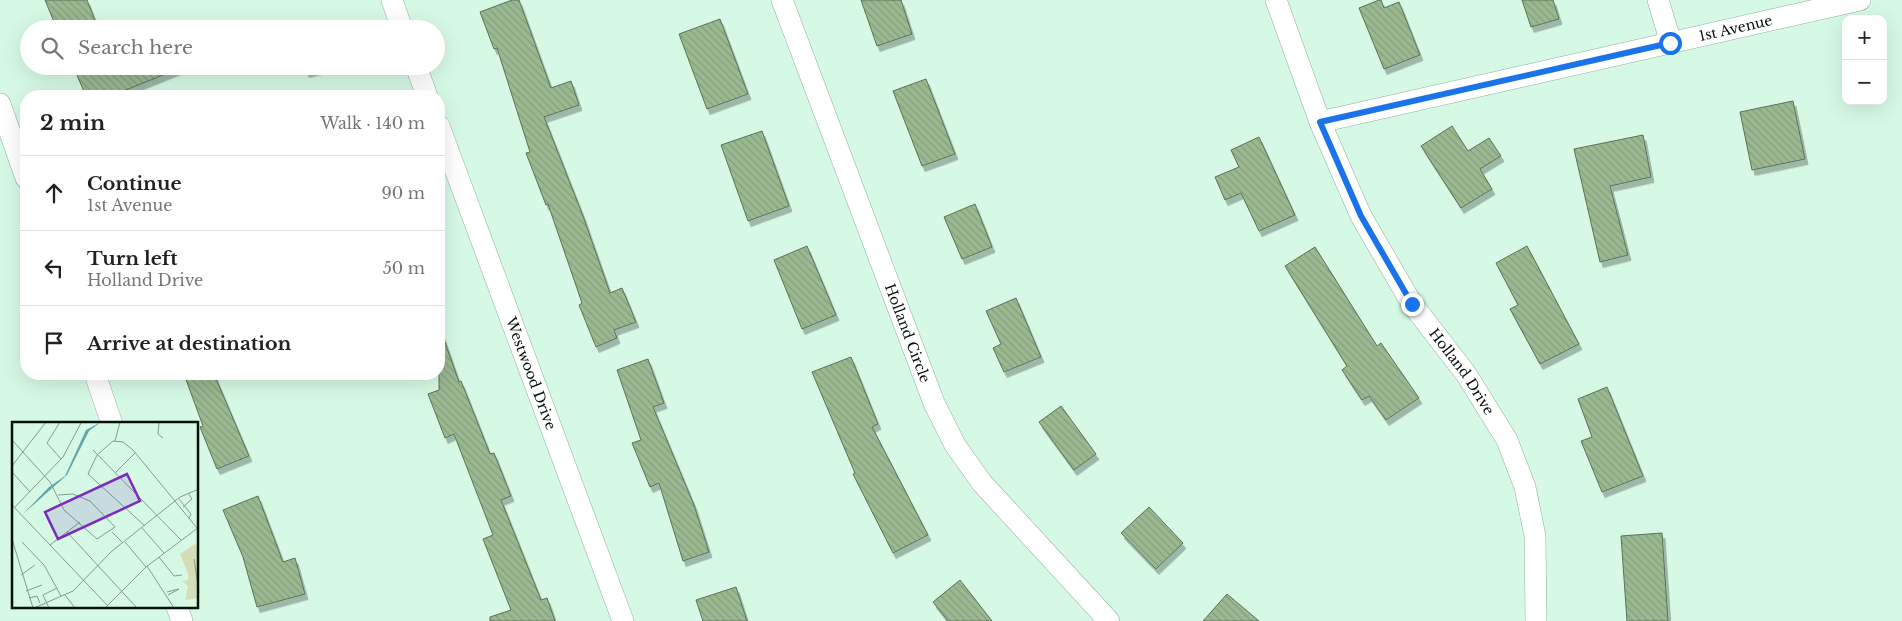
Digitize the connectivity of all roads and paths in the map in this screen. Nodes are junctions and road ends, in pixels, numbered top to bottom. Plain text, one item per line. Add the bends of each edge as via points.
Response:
1 (392, 0) edge
2 (782, 0) edge
3 (1276, 0) edge
4 (1658, 0) edge
5 (1860, 0) edge
6 (399, 20) edge
7 (1670, 43) junction
8 (420, 75) edge
9 (426, 90) edge
10 (0, 104) edge
11 (1320, 122) junction
12 (445, 142) edge
13 (20, 161) edge
14 (97, 380) edge
15 (111, 422) edge
16 (177, 608) edge
17 (182, 621) edge
18 (623, 621) edge
19 (1109, 621) edge
20 (1536, 621) edge

1 - 6 street
2 - 19 street, Holland Circle via 934,403 955,445 982,483
3 - 11 street, Holland Drive
4 - 7 street
5 - 7 street, 1st Avenue
7 - 11 street, 1st Avenue
8 - 9 street
10 - 13 street
11 - 20 street, Holland Drive via 1361,216 1412,304 1466,374 1507,440 1525,487 1535,536
12 - 18 street, Westwood Drive
14 - 15 street
16 - 17 street

